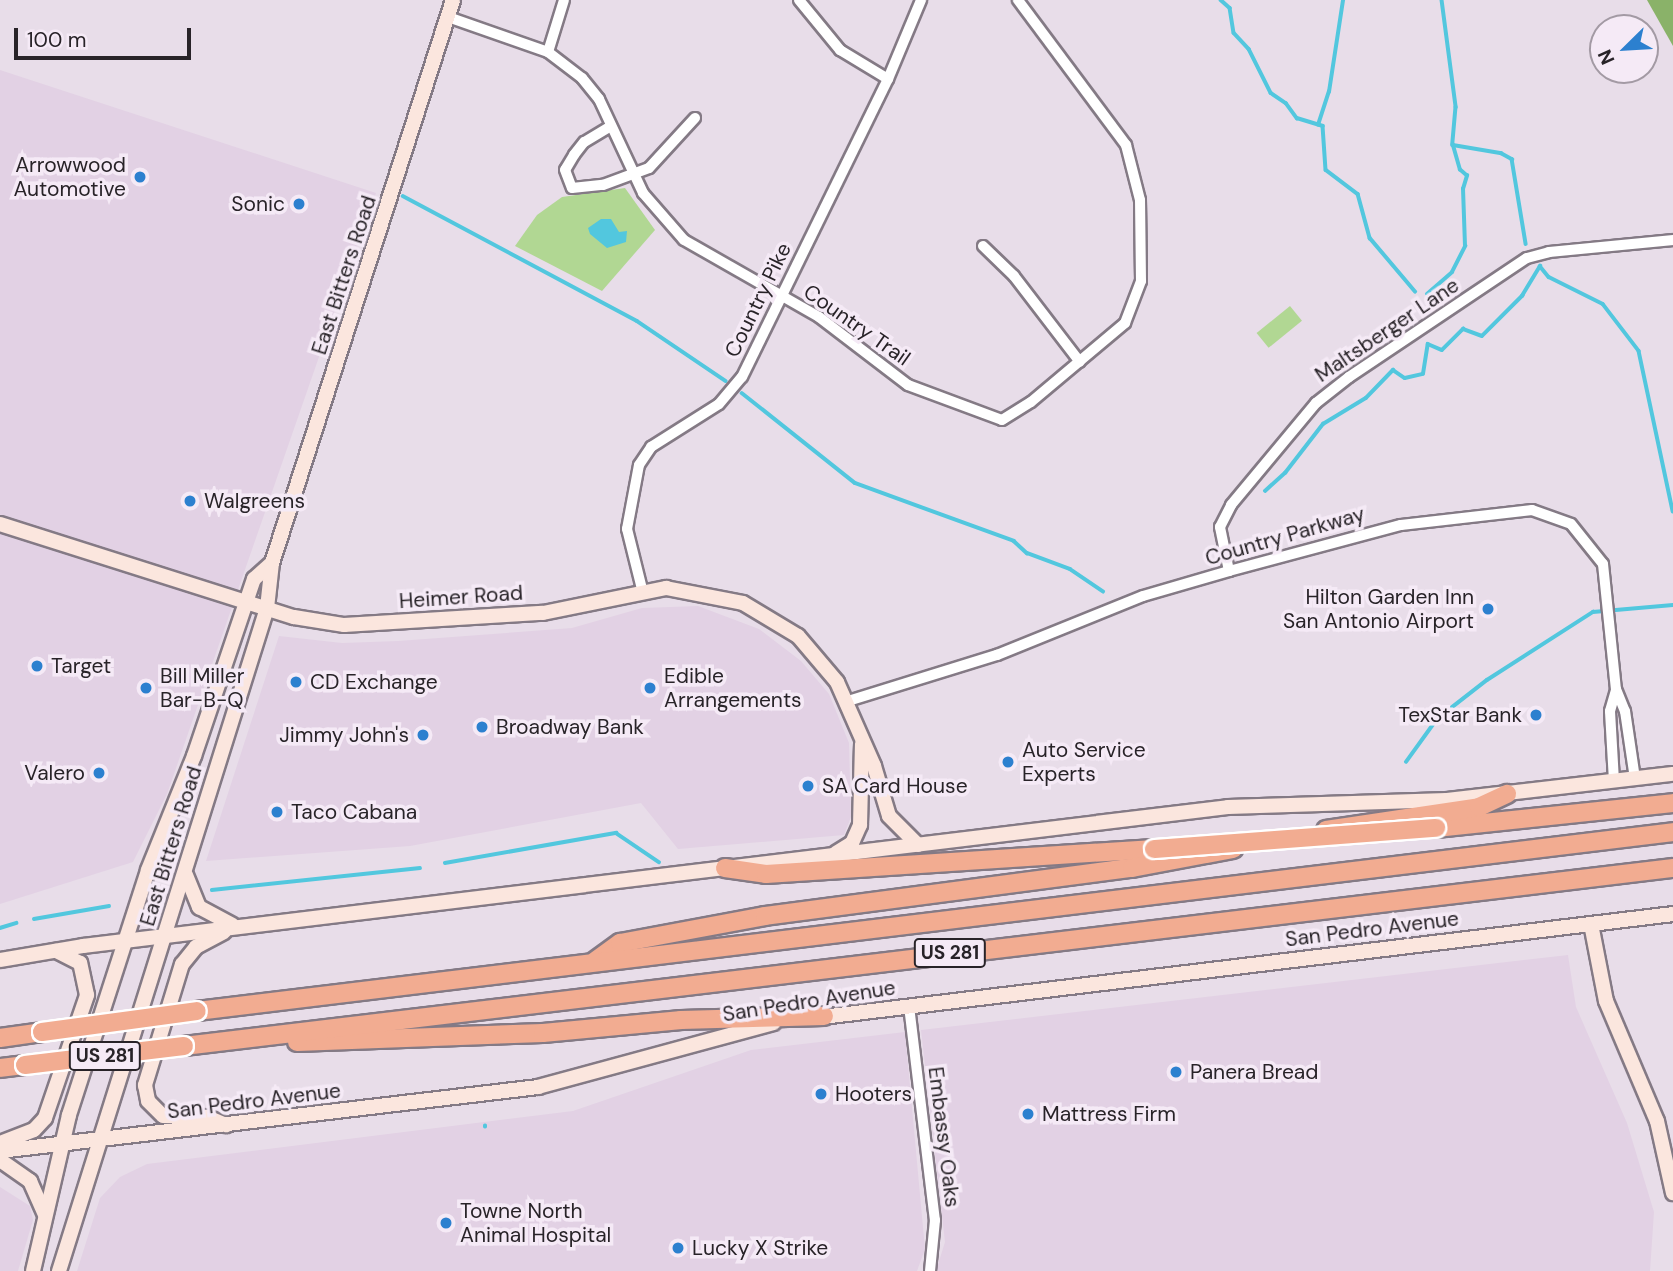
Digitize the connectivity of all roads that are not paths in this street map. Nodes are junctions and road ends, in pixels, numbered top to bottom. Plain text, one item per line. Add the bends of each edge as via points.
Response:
1 (453, 0) edge
2 (564, 0) edge
3 (799, 0) edge
4 (921, 0) edge
5 (1018, 0) edge
6 (448, 17) junction
7 (548, 52) junction
8 (888, 79) junction
9 (695, 118) dead end
10 (611, 126) junction
11 (633, 175) junction
12 (1673, 240) edge
13 (983, 246) dead end
14 (781, 296) junction
15 (1080, 362) junction
16 (0, 524) edge
17 (272, 563) junction
18 (1228, 571) junction
19 (642, 589) junction
20 (246, 602) junction
21 (267, 608) junction
22 (1616, 689) junction
23 (848, 701) junction
24 (862, 743) junction
25 (1673, 774) edge
26 (1635, 779) junction
27 (1614, 781) junction
28 (1507, 794) junction
29 (1673, 803) edge
30 (1673, 832) edge
31 (918, 845) junction
32 (831, 855) junction
33 (725, 868) junction
34 (1673, 868) edge
35 (186, 874) junction
36 (1673, 914) edge
37 (1591, 924) junction
38 (238, 926) junction
39 (165, 936) junction
40 (125, 941) junction
41 (52, 950) junction
42 (0, 960) edge
43 (592, 963) junction
44 (909, 1006) junction
45 (824, 1016) junction
46 (0, 1038) edge
47 (227, 1041) junction
48 (0, 1068) edge
49 (227, 1126) junction
50 (100, 1140) junction
51 (0, 1143) edge
52 (63, 1145) junction
53 (0, 1152) edge
54 (0, 1160) edge
55 (1673, 1193) edge
56 (45, 1224) junction
57 (33, 1271) edge
58 (59, 1271) edge
59 (930, 1271) edge

1 - 6 main road, East Bitters Road
2 - 7 street
3 - 8 street via 840,50
4 - 8 street, Country Pike
5 - 15 street via 1120,131 1140,200 1141,281 1133,311
6 - 7 street, Country Trail
6 - 17 main road, East Bitters Road
7 - 10 street, Country Trail via 587,83
8 - 14 street, Country Pike
9 - 11 street via 657,162
10 - 11 street, Country Trail
10 - 11 street via 584,142 565,170 565,178 572,188 582,190
11 - 14 street, Country Trail via 654,209 684,240
12 - 18 street, Maltsberger Lane via 1527,258 1349,377 1316,403 1231,505 1220,527
13 - 15 street via 1014,276
14 - 15 street, Country Trail via 819,317 908,385 1002,420
14 - 19 street, Country Pike via 742,377 719,404 651,447 639,465 627,529
16 - 20 main road, Heimer Road
17 - 20 main road, East Bitters Road via 254,579
17 - 21 main road, East Bitters Road
18 - 22 street, Country Parkway via 1401,525 1532,510 1571,524 1602,564
18 - 23 street, Country Parkway via 1143,596 997,655
19 - 21 main road, Heimer Road via 543,613 378,624 344,625
19 - 23 main road, Heimer Road via 704,592 761,611 813,650
20 - 21 main road, Heimer Road
20 - 40 main road, East Bitters Road
21 - 35 main road, East Bitters Road
22 - 26 street, Country Parkway via 1625,711
22 - 27 street, Country Parkway via 1610,711
23 - 24 main road, Heimer Road
24 - 31 main road, Heimer Road via 874,765 889,816
24 - 32 main road, Heimer Road via 860,825 852,843
25 - 26 main road
26 - 27 main road
27 - 28 main road
28 - 31 main road via 1447,800 1265,803
28 - 43 highway via 1479,807 1367,822 1148,866 765,916 620,943
29 - 33 highway, bridge via 1437,828 1154,849 766,874
30 - 43 highway, US 281
31 - 32 main road
32 - 33 main road
33 - 38 main road
34 - 47 highway, US 281
35 - 38 main road via 203,911
35 - 39 main road, East Bitters Road
36 - 37 main road, San Pedro Avenue
37 - 44 main road, San Pedro Avenue
37 - 55 main road via 1606,1001 1657,1121
38 - 39 main road
38 - 49 main road via 199,945 182,964 145,1085 148,1101 163,1116 207,1117
39 - 40 main road
39 - 50 main road, East Bitters Road
40 - 41 main road
40 - 52 main road, East Bitters Road
41 - 42 main road
41 - 51 main road via 80,963 87,995 46,1118 34,1130
43 - 46 highway, US 281, bridge
44 - 45 main road, San Pedro Avenue
44 - 59 street, Embassy Oaks via 935,1220
45 - 47 highway via 681,1020 569,1031 337,1043
45 - 49 main road, San Pedro Avenue via 734,1031 554,1085
47 - 48 highway, US 281, bridge
49 - 50 main road, San Pedro Avenue
50 - 52 main road, San Pedro Avenue
50 - 58 main road, East Bitters Road
52 - 53 main road, San Pedro Avenue
52 - 56 main road, East Bitters Road
54 - 56 main road via 34,1185
56 - 57 main road, East Bitters Road

